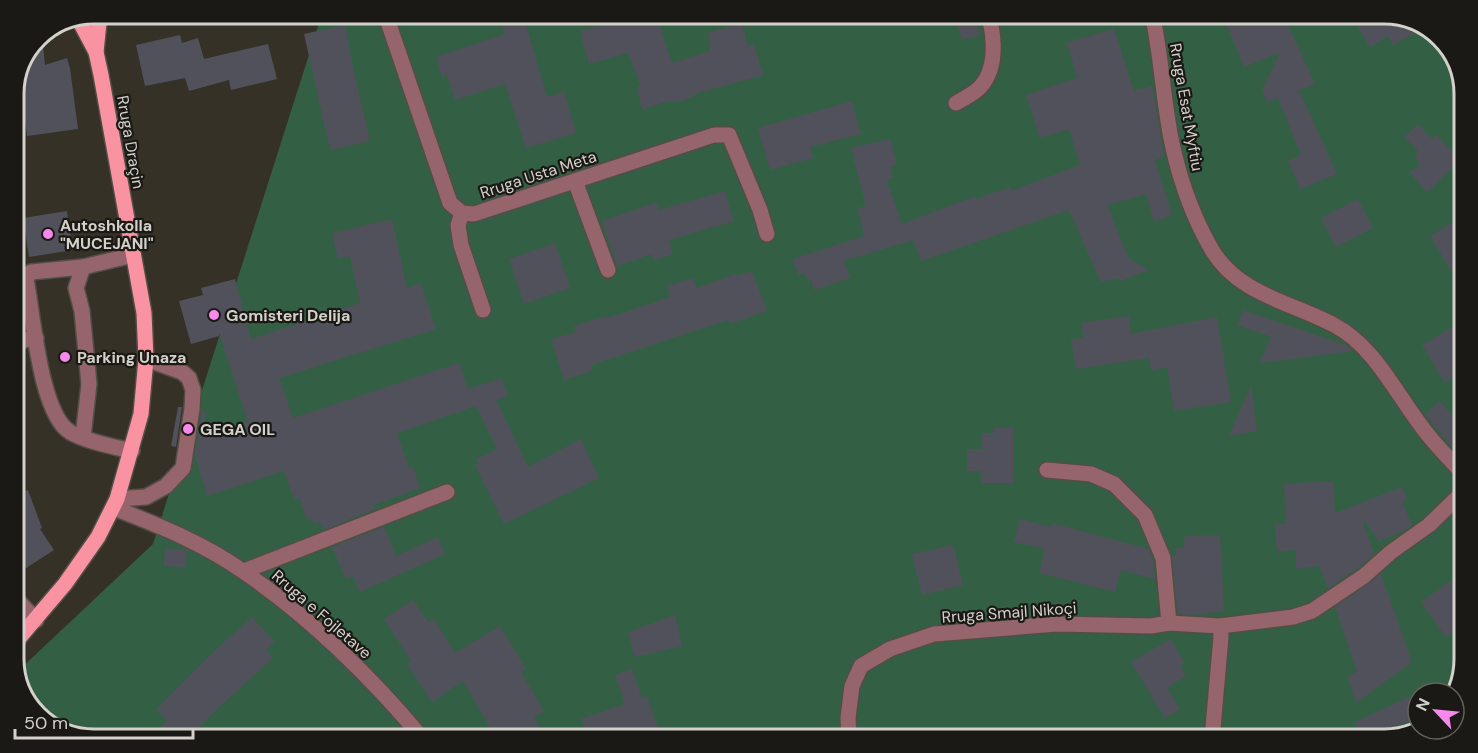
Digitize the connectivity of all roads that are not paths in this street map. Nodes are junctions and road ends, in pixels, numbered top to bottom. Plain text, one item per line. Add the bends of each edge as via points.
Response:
1 (99, 24) edge
2 (388, 24) edge
3 (990, 24) edge
4 (1154, 24) edge
5 (82, 25) edge
6 (96, 52) junction
7 (956, 103) dead end
8 (576, 181) junction
9 (462, 213) junction
10 (767, 234) dead end
11 (133, 255) junction
12 (83, 267) junction
13 (608, 270) dead end
14 (483, 310) dead end
15 (36, 338) junction
16 (24, 340) edge
17 (146, 359) junction
18 (83, 437) junction
19 (132, 451) junction
20 (1454, 464) edge
21 (1047, 470) dead end
22 (447, 492) dead end
23 (1454, 501) edge
24 (115, 503) junction
25 (244, 571) junction
26 (24, 607) edge
27 (36, 620) junction
28 (1169, 622) junction
29 (1220, 626) junction
30 (24, 633) edge
31 (413, 729) edge
32 (848, 729) edge
33 (1213, 729) edge

1 - 6 main road, Rruga Draçin
2 - 9 street, Rruga Usta Meta via 450,203
3 - 7 street via 994,47 991,68 978,89
4 - 20 street, Rruga Esat Myftiu via 1173,147 1182,181 1213,252 1226,270 1247,285 1335,325 1353,338
5 - 6 main road, Rruga Draçin
6 - 11 main road, Rruga Draçin
8 - 9 street, Rruga Usta Meta via 474,214
8 - 10 street, Rruga Usta Meta via 714,135 729,135
8 - 13 street
9 - 14 street via 458,225 461,245
11 - 12 street
11 - 17 main road, Rruga Draçin via 144,313
12 - 15 street via 31,272 26,279
12 - 18 street via 76,288 89,384
15 - 16 street
15 - 18 street via 46,396 55,416 69,432
17 - 19 main road, Rruga Draçin via 141,414
17 - 24 street via 182,372 194,390 183,468 166,486 146,497
18 - 19 street
19 - 24 main road, Rruga Draçin
21 - 28 street via 1091,474 1114,484 1145,515 1163,558
22 - 25 street, Rruga e Fojletave
23 - 29 street, Rruga Smajl Nikoçi via 1364,576 1312,611
24 - 25 street, Rruga e Fojletave
24 - 27 main road, Rruga Draçin via 92,547
25 - 31 street, Rruga e Fojletave via 348,657
26 - 27 street
27 - 30 main road, Rruga Draçin
28 - 29 street, Rruga Smajl Nikoçi
28 - 32 street, Rruga Smajl Nikoçi via 1151,626 1057,624 934,634 890,649 861,666 852,686
29 - 33 street

